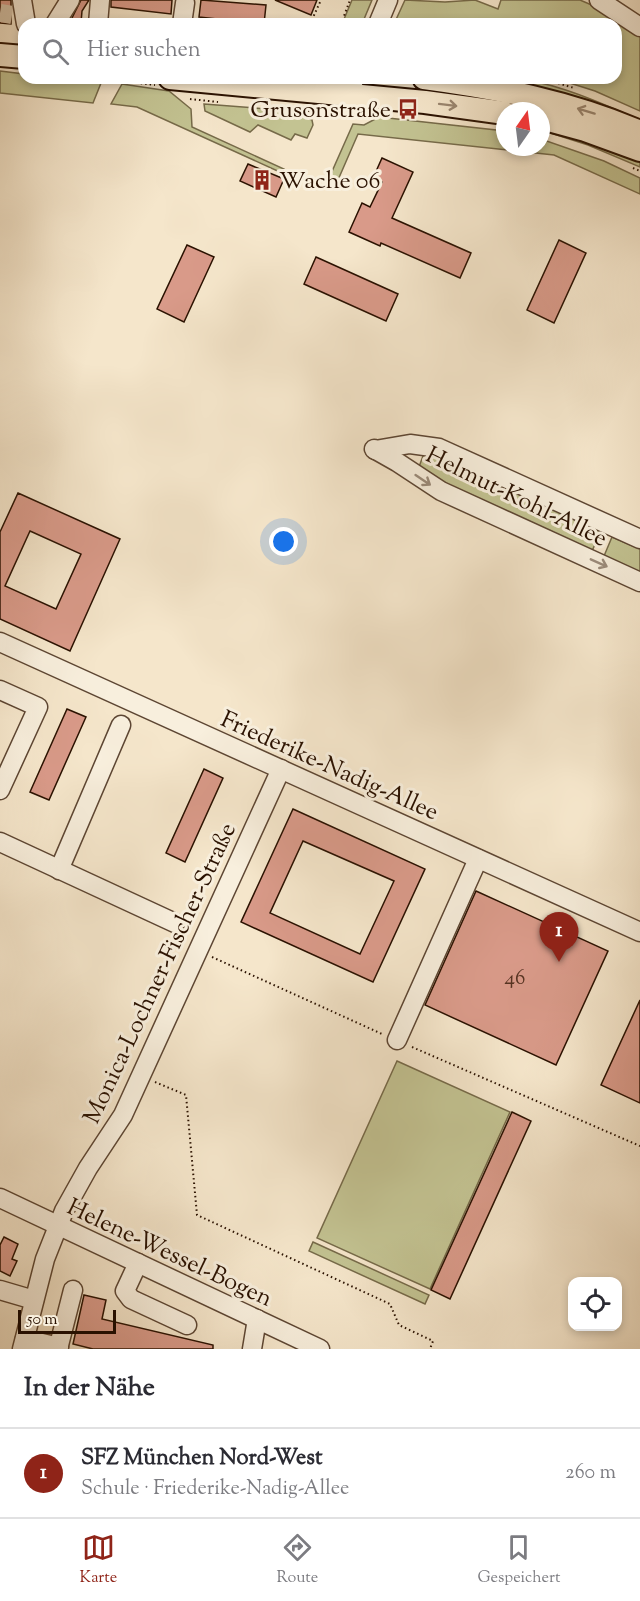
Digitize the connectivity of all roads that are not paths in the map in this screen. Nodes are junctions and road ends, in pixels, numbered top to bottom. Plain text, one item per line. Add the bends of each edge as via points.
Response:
1 (69, 0) edge
2 (100, 0) edge
3 (388, 0) edge
4 (605, 1) edge
5 (185, 3) dead end
6 (58, 18) edge
7 (98, 18) edge
8 (183, 18) edge
9 (380, 18) edge
10 (640, 27) edge
11 (0, 55) edge
12 (18, 56) edge
13 (306, 84) edge
14 (468, 84) edge
15 (352, 86) edge
16 (496, 111) edge
17 (550, 120) edge
18 (640, 132) edge
19 (640, 150) edge
20 (640, 539) edge
21 (640, 582) edge
22 (0, 642) edge
23 (0, 690) edge
24 (121, 725) dead end
25 (281, 769) junction
26 (0, 790) edge
27 (0, 842) edge
28 (478, 859) junction
29 (59, 870) junction
30 (175, 924) dead end
31 (640, 932) edge
32 (397, 1040) road end
33 (0, 1198) edge
34 (58, 1226) junction
35 (138, 1263) junction
36 (0, 1290) edge
37 (73, 1290) dead end
38 (34, 1300) junction
39 (257, 1319) junction
40 (187, 1325) dead end
41 (24, 1344) edge
42 (58, 1348) edge
43 (252, 1349) edge
44 (320, 1349) edge

1 - 6 street
2 - 7 street
3 - 9 street
4 - 10 street
5 - 8 street
11 - 12 main road
13 - 15 main road
18 -> 14 main road via 552,101
15 -> 16 main road
17 - 19 main road
20 -> 21 street, Helmut-Kohl-Allee via 439,448 410,444 374,449 441,491
22 - 25 street, Friederike-Nadig-Allee
23 - 26 street via 38,707
24 - 29 street
25 - 28 street, Friederike-Nadig-Allee
25 - 34 street, Monica-Lochner-Fischer-Straße via 141,1076
27 - 29 street
28 - 31 street, Friederike-Nadig-Allee
28 - 32 street
29 - 30 street
33 - 34 street, Helene-Wessel-Bogen
34 - 35 street, Helene-Wessel-Bogen
34 - 38 street, Monica-Lochner-Fischer-Straße
35 - 39 street, Helene-Wessel-Bogen
35 - 40 street via 125,1290 130,1299
36 - 38 street
37 - 42 street
38 - 41 street, Monica-Lochner-Fischer-Straße
39 - 43 street
39 - 44 street, Helene-Wessel-Bogen
41 - 42 street

